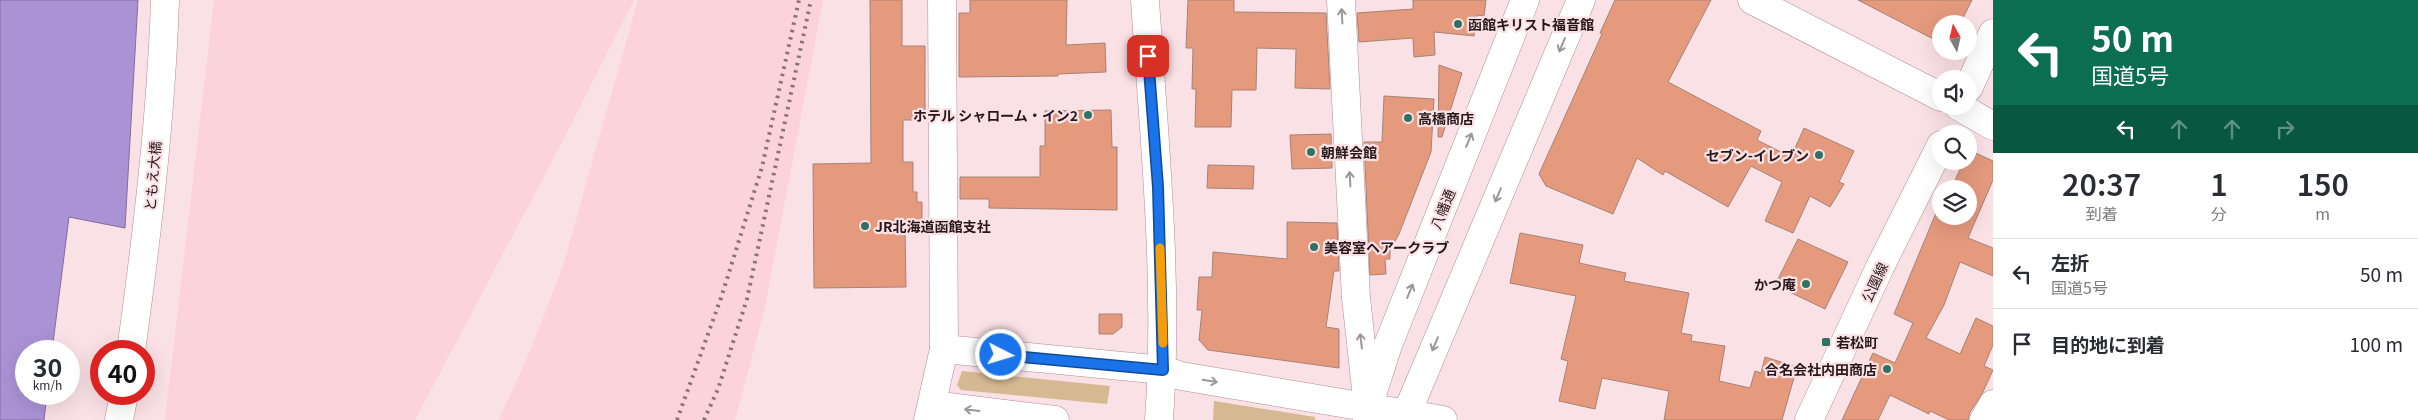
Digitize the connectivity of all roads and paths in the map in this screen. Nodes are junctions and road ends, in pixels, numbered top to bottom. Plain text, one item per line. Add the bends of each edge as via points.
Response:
1 (165, 0) edge
2 (942, 0) edge
3 (1145, 0) edge
4 (1341, 0) edge
5 (1525, 0) edge
6 (1581, 0) edge
7 (1752, 0) edge
8 (1993, 33) edge
9 (1973, 70) edge
10 (1932, 89) edge
11 (1977, 115) edge
12 (1993, 126) edge
13 (1932, 163) edge
14 (132, 340) edge
15 (944, 349) junction
16 (1163, 370) junction
17 (1993, 404) edge
18 (121, 405) edge
19 (930, 413) edge
20 (1368, 413) edge
21 (1405, 417) edge
22 (118, 420) edge
23 (1055, 420) edge
24 (1159, 420) edge
25 (1443, 420) edge
26 (1809, 420) edge
27 (1984, 420) edge

1 - 14 main road, ともえ大橋 via 147,230
2 - 15 main road
3 - 16 main road via 1158,187
20 -> 4 main road via 1356,298
20 -> 5 main road, 八幡通 via 1392,336
6 -> 21 main road
7 - 10 main road
8 - 9 main road
11 - 12 main road
13 - 26 main road, 公園線
15 - 16 main road
15 - 19 main road
16 -> 20 main road
16 - 24 main road
17 - 27 main road
18 - 22 main road
23 -> 19 main road
20 - 21 main road
21 - 25 main road

